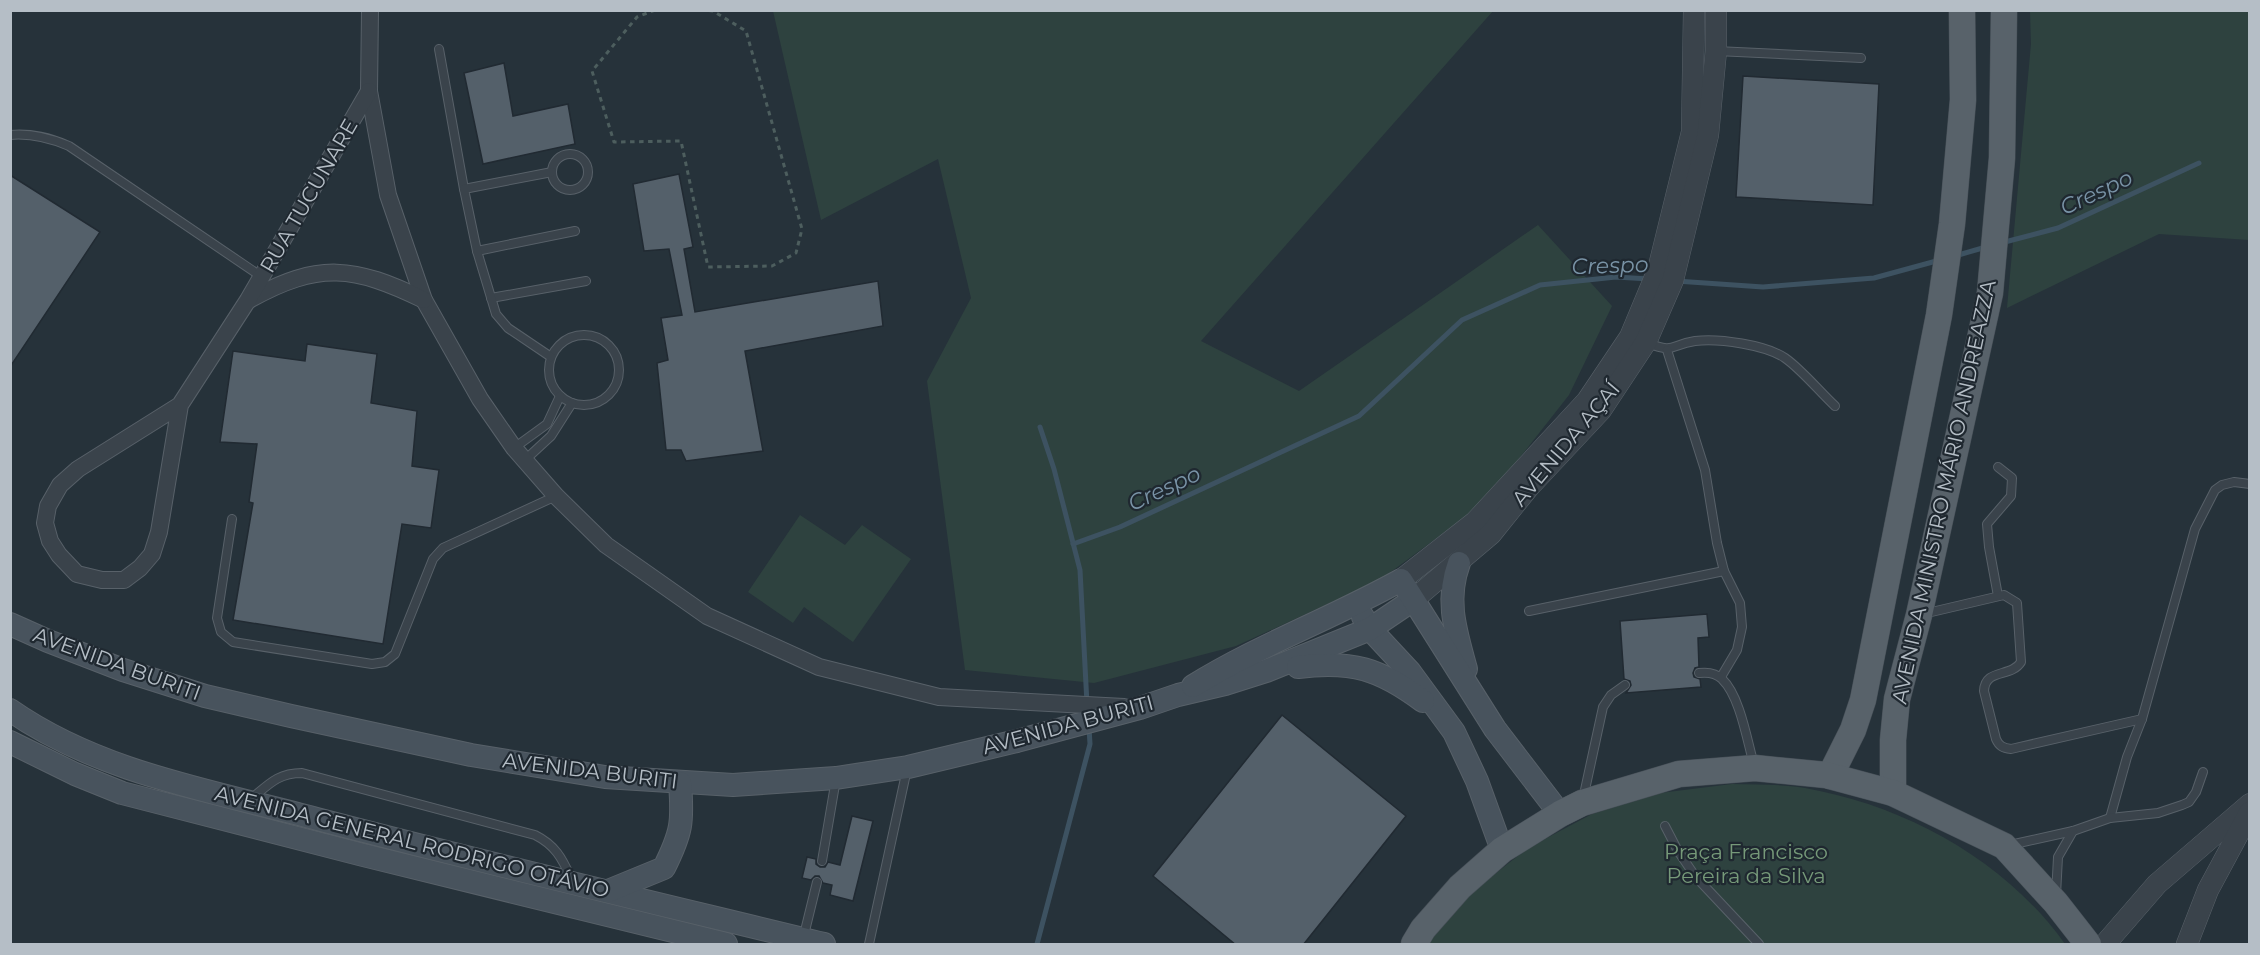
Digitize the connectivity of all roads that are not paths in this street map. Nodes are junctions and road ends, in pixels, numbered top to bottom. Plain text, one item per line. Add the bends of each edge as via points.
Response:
1 (370, 10) edge
2 (1694, 10) edge
3 (1716, 10) edge
4 (1962, 10) edge
5 (2004, 10) edge
6 (440, 49) dead end
7 (1716, 51) junction
8 (1861, 58) dead end
9 (369, 91) junction
10 (10, 135) edge
11 (552, 172) junction
12 (464, 189) junction
13 (575, 231) dead end
14 (477, 251) junction
15 (586, 280) dead end
16 (268, 281) junction
17 (491, 298) junction
18 (424, 300) junction
19 (1638, 339) junction
20 (1667, 350) junction
21 (551, 357) junction
22 (560, 396) junction
23 (572, 403) junction
24 (180, 405) junction
25 (1835, 406) dead end
26 (520, 454) junction
27 (1998, 467) dead end
28 (2250, 484) edge
29 (556, 496) junction
30 (232, 519) dead end
31 (1459, 563) junction
32 (1724, 571) junction
33 (1401, 580) junction
34 (1998, 596) junction
35 (1413, 600) junction
36 (1356, 605) junction
37 (1529, 611) dead end
38 (1919, 615) junction
39 (10, 624) edge
40 (1370, 629) junction
41 (1266, 671) junction
42 (1700, 673) dead end
43 (1721, 677) junction
44 (1625, 684) dead end
45 (1473, 694) junction
46 (1178, 695) junction
47 (1140, 708) junction
48 (13, 713) edge
49 (1442, 715) junction
50 (2142, 719) junction
51 (10, 742) edge
52 (908, 766) junction
53 (1755, 768) junction
54 (2203, 772) dead end
55 (1830, 776) junction
56 (836, 778) junction
57 (680, 783) junction
58 (1893, 793) junction
59 (249, 801) junction
60 (2250, 804) edge
61 (1571, 809) junction
62 (2250, 812) edge
63 (2110, 818) junction
64 (1665, 826) dead end
65 (2073, 831) junction
66 (2004, 846) junction
67 (1502, 850) junction
68 (822, 861) dead end
69 (572, 882) junction
70 (817, 882) dead end
71 (608, 891) junction
72 (2056, 903) junction
73 (814, 942) edge
74 (726, 945) edge
75 (869, 945) edge
76 (1414, 945) edge
77 (1759, 945) edge
78 (2088, 945) edge
79 (2105, 945) edge
80 (2187, 945) edge

1 - 9 street
2 - 19 street, AVENIDA AÇAÍ via 1692,132
3 - 7 street, AVENIDA AÇAÍ
4 - 55 main road, AVENIDA MINISTRO MÁRIO ANDREAZZA via 1963,100 1939,315 1863,700
5 - 38 main road, AVENIDA MINISTRO MÁRIO ANDREAZZA via 2002,158 1990,293
6 - 12 lane
7 - 8 lane
7 - 19 street, AVENIDA AÇAÍ via 1708,135 1673,280
9 - 16 street, RUA TUCUNARE
9 - 18 street via 388,195
10 - 16 lane via 48,137 69,146
11 - 11 lane via 557,184 567,190 574,190 588,178 588,166 573,153 559,157
11 - 12 lane
12 - 14 lane
13 - 14 lane
14 - 17 lane
15 - 17 lane
16 - 18 street, RUA TUCUNARE via 332,272 362,274
16 - 24 street, RUA TUCUNARE via 248,300
17 - 21 lane via 500,321
18 - 26 street via 480,399
19 - 20 lane
19 - 31 street, AVENIDA AÇAÍ via 1600,411 1491,534
19 - 33 street, AVENIDA AÇAÍ via 1587,401 1475,522
20 - 25 lane via 1695,341 1758,347 1785,358
20 - 32 lane via 1705,470
21 - 22 lane via 552,384
21 - 23 lane via 570,337 592,335 603,340 617,357 617,382 610,393 588,405
22 - 23 lane
22 - 26 lane via 546,424
23 - 26 lane via 551,436
24 - 24 street, RUA TUCUNARE via 78,469 60,485 48,506 45,523 50,541 77,574 124,580 152,554
26 - 29 street
27 - 34 lane via 2012,478 2011,496 1987,524
28 - 50 lane via 2222,485 2207,501 2192,539
29 - 30 lane via 443,548 433,559 395,654 385,662 372,664 233,642 221,632 217,618
29 - 47 street via 606,545 707,616 819,667 939,697
31 - 35 street, AVENIDA AÇAÍ
31 - 45 main road via 1453,580 1454,626
32 - 37 lane
32 - 43 lane via 1740,603 1742,627 1737,650
33 - 35 main road
33 - 36 main road, AVENIDA BURITI
34 - 38 lane
34 - 50 lane via 2018,603 2021,655 2017,668 1994,675 1984,684 1999,745 2011,749
35 - 40 main road, AVENIDA BURITI
35 - 45 main road
36 - 40 main road
36 - 46 main road, AVENIDA BURITI via 1226,665
38 - 58 main road, AVENIDA MINISTRO MÁRIO ANDREAZZA via 1897,699
39 - 57 main road, AVENIDA BURITI via 123,670 216,699 471,755 605,777
40 - 41 main road, AVENIDA BURITI
40 - 49 main road via 1410,672
41 - 46 main road, AVENIDA BURITI
41 - 49 main road via 1329,663 1370,671 1397,682
42 - 43 lane
43 - 53 lane via 1733,694
44 - 61 lane via 1611,694 1603,707
45 - 61 main road via 1495,729
46 - 47 main road, AVENIDA BURITI
47 - 52 main road, AVENIDA BURITI
48 - 59 main road, AVENIDA GENERAL RODRIGO OTÁVIO via 58,739 127,768
49 - 67 main road via 1477,781
50 - 63 lane
51 - 74 main road, AVENIDA GENERAL RODRIGO OTÁVIO via 122,793
52 - 56 main road, AVENIDA BURITI
52 - 75 lane
53 - 55 main road
53 - 61 main road via 1679,774
54 - 63 lane via 2189,802 2158,813
55 - 58 main road
56 - 57 main road, AVENIDA BURITI via 733,785
56 - 68 lane
57 - 71 main road via 682,816 678,842 664,868
58 - 66 main road
59 - 69 main road, AVENIDA GENERAL RODRIGO OTÁVIO
59 - 69 lane via 275,779 288,773 302,773 535,835 557,850
60 - 79 street via 2157,884
61 - 67 main road
62 - 80 street via 2208,890
63 - 65 lane
64 - 77 lane via 1695,876
65 - 66 lane
65 - 72 lane via 2058,857
66 - 72 main road
67 - 76 main road via 1460,887 1423,928
69 - 71 main road, AVENIDA GENERAL RODRIGO OTÁVIO
70 - 73 lane
71 - 73 main road, AVENIDA GENERAL RODRIGO OTÁVIO
72 - 78 main road

